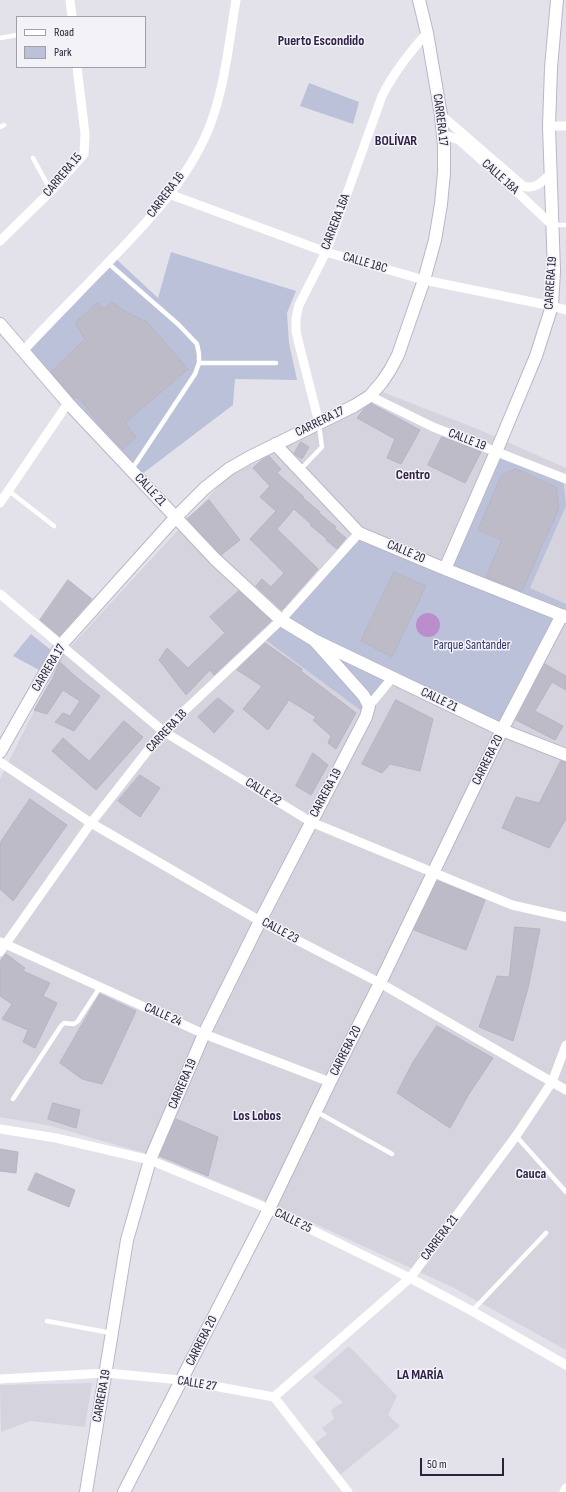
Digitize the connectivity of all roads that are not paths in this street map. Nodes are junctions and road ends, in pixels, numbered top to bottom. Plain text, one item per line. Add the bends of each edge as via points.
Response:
1 (70, 0) edge
2 (236, 0) edge
3 (419, 0) edge
4 (557, 0) edge
5 (72, 16) edge
6 (427, 33) junction
7 (16, 35) edge
8 (0, 38) edge
9 (78, 68) edge
10 (441, 115) junction
11 (549, 126) junction
12 (566, 126) edge
13 (443, 135) junction
14 (33, 158) dead end
15 (550, 174) junction
16 (51, 191) junction
17 (169, 194) junction
18 (552, 225) junction
19 (566, 225) edge
20 (0, 241) edge
21 (326, 252) junction
22 (108, 263) junction
23 (424, 280) junction
24 (552, 306) junction
25 (566, 310) edge
26 (0, 324) edge
27 (23, 351) junction
28 (199, 363) junction
29 (276, 363) dead end
30 (370, 396) junction
31 (68, 403) junction
32 (319, 423) junction
33 (275, 444) junction
34 (496, 452) junction
35 (132, 470) junction
36 (300, 470) junction
37 (566, 479) edge
38 (9, 491) junction
39 (0, 503) edge
40 (176, 518) junction
41 (54, 526) dead end
42 (359, 533) junction
43 (445, 569) junction
44 (0, 594) edge
45 (565, 614) edge
46 (281, 620) junction
47 (314, 640) junction
48 (61, 645) junction
49 (392, 678) junction
50 (369, 706) junction
51 (502, 730) junction
52 (164, 731) junction
53 (0, 752) edge
54 (566, 755) edge
55 (0, 762) edge
56 (311, 822) junction
57 (91, 824) junction
58 (433, 874) junction
59 (566, 917) edge
60 (260, 921) junction
61 (2, 946) edge
62 (380, 983) junction
63 (100, 987) junction
64 (204, 1034) junction
65 (566, 1045) edge
66 (330, 1082) junction
67 (552, 1082) junction
68 (566, 1090) edge
69 (13, 1099) dead end
70 (316, 1112) junction
71 (0, 1129) edge
72 (516, 1136) junction
73 (392, 1154) dead end
74 (150, 1160) junction
75 (566, 1192) edge
76 (269, 1209) junction
77 (546, 1233) dead end
78 (410, 1278) junction
79 (472, 1311) junction
80 (48, 1321) dead end
81 (112, 1334) junction
82 (566, 1365) edge
83 (106, 1373) junction
84 (0, 1379) edge
85 (182, 1380) junction
86 (274, 1397) junction
87 (566, 1488) edge
88 (86, 1492) edge
89 (124, 1492) edge
90 (348, 1492) edge
91 (564, 1492) edge

1 - 5 street
2 - 17 street, CARRERA 16 via 217,105 197,152
3 - 6 main road, CARRERA 17
4 - 11 main road, CARRERA 19
6 - 10 main road, CARRERA 17
6 - 21 street, CARRERA 16A via 406,56 382,96
7 - 8 lane
9 - 16 street, CARRERA 15 via 85,134 84,154
10 - 13 main road, CARRERA 17
10 - 15 street, CALLE 18A via 523,186 528,188 539,185
11 - 12 street
11 - 15 main road, CARRERA 19
13 - 18 street, CALLE 18A via 459,140
13 - 23 main road, CARRERA 17 via 445,159 441,204 435,240
14 - 16 lane
15 - 18 main road, CARRERA 19
16 - 20 street, CARRERA 15
17 - 21 street, CALLE 18C
17 - 22 street, CARRERA 16
18 - 19 lane
18 - 24 main road, CARRERA 19
21 - 23 street, CALLE 18C
21 - 32 street, CARRERA 16A via 296,318 296,332
22 - 27 street, CARRERA 16
22 - 28 lane via 197,344
23 - 24 street, CALLE 18C
23 - 30 main road, CARRERA 17 via 398,355 382,382
24 - 25 street, CALLE 18C
24 - 34 main road, CARRERA 19 via 536,356
26 - 27 main road, CALLE 21
27 - 31 main road, CALLE 21
28 - 29 lane
28 - 35 lane via 195,374
30 - 32 main road, CARRERA 17
30 - 34 street, CALLE 19 via 432,427
31 - 35 main road, CALLE 21
31 - 38 street
32 - 33 main road, CARRERA 17
32 - 36 lane via 322,447
33 - 36 main road, CALLE 20
33 - 40 main road, CARRERA 17 via 229,469 205,488
34 - 37 street, CALLE 19
34 - 43 main road, CARRERA 19
35 - 40 main road, CALLE 21
36 - 42 main road, CALLE 20
38 - 39 street
38 - 41 lane
40 - 46 main road, CALLE 21 via 215,559
40 - 48 main road, CARRERA 17
42 - 43 main road, CALLE 20
42 - 46 street, CARRERA 18
43 - 45 main road, CALLE 20
44 - 48 street, CALLE 22
45 - 51 main road, CARRERA 20
46 - 47 main road, CALLE 21
46 - 52 street, CARRERA 18
47 - 49 main road, CALLE 21
47 - 50 main road, CALLE 21 via 364,696
48 - 52 street, CALLE 22
48 - 53 main road, CARRERA 17
49 - 50 street
49 - 51 main road, CALLE 21
50 - 56 main road, CARRERA 19 via 366,717
51 - 54 main road, CALLE 21
51 - 58 main road, CARRERA 20
52 - 56 street, CALLE 22
52 - 57 street, CARRERA 18
55 - 57 street, CALLE 23
56 - 58 street, CALLE 22
56 - 60 main road, CARRERA 19
57 - 60 street, CALLE 23
57 - 61 street, CARRERA 18
58 - 59 street, CALLE 22 via 512,905
58 - 62 main road, CARRERA 20
60 - 62 street, CALLE 23
60 - 64 main road, CARRERA 19
61 - 63 street, CALLE 24
62 - 66 main road, CARRERA 20
62 - 67 street, CALLE 23
63 - 64 street, CALLE 24
63 - 69 lane via 78,1021 74,1024 64,1023 61,1026
64 - 66 street, CALLE 24
64 - 74 main road, CARRERA 19
65 - 67 street, CARRERA 21
66 - 70 main road, CARRERA 20
67 - 68 street, CALLE 23
67 - 72 street, CARRERA 21
70 - 73 lane
70 - 76 main road, CARRERA 20
71 - 74 street, CALLE 25 via 56,1138
72 - 75 lane
72 - 78 street, CARRERA 21
74 - 76 street, CALLE 25
74 - 81 main road, CARRERA 19 via 127,1240
76 - 78 street, CALLE 25
76 - 85 main road, CARRERA 20
77 - 79 lane
78 - 79 street, CALLE 25
78 - 86 street, CARRERA 21
79 - 82 street, CALLE 25
80 - 81 lane
81 - 83 main road, CARRERA 19
83 - 84 street, CALLE 27
83 - 85 street, CALLE 27
83 - 88 main road, CARRERA 19
85 - 86 street, CALLE 27
85 - 89 main road, CARRERA 20
86 - 90 street
87 - 91 street

